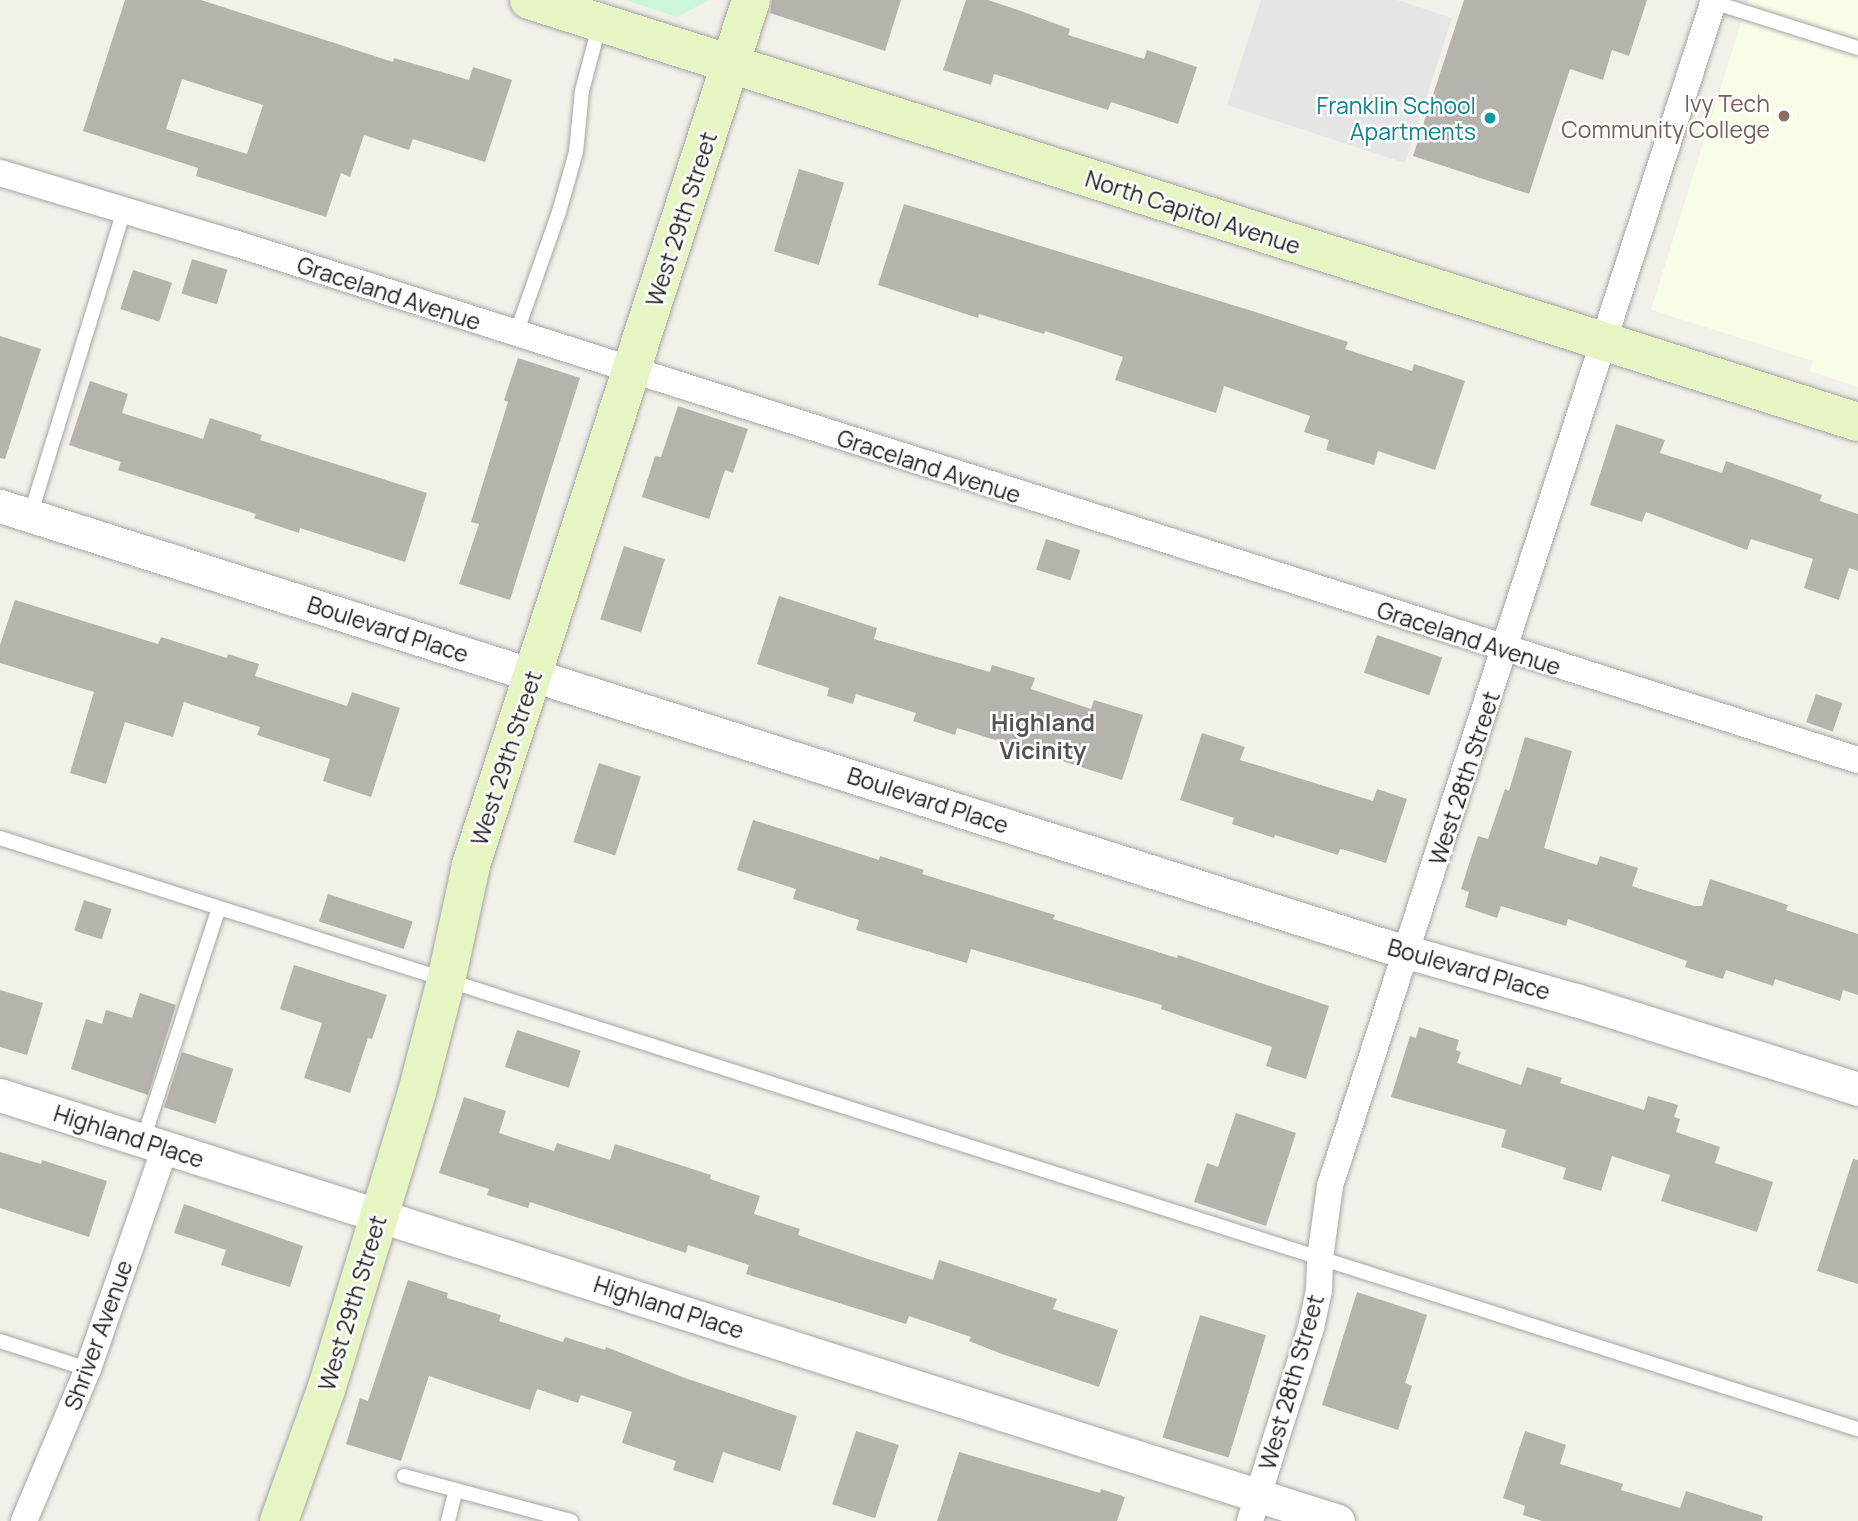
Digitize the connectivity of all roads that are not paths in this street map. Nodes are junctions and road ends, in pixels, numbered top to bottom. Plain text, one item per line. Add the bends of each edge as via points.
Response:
1 (529, 0) edge
2 (751, 0) edge
3 (1713, 1) edge
4 (600, 22) junction
5 (1858, 48) edge
6 (732, 64) junction
7 (0, 173) edge
8 (124, 211) junction
9 (516, 334) junction
10 (1603, 343) junction
11 (631, 371) junction
12 (1858, 422) edge
13 (15, 511) edge
14 (1506, 650) junction
15 (534, 676) junction
16 (1858, 760) edge
17 (0, 838) edge
18 (219, 908) junction
19 (1407, 952) junction
20 (446, 981) junction
21 (1858, 1089) edge
22 (0, 1095) edge
23 (154, 1144) junction
24 (379, 1215) junction
25 (1320, 1258) junction
26 (0, 1341) edge
27 (88, 1369) junction
28 (1858, 1429) edge
29 (404, 1476) dead end
30 (456, 1490) junction
31 (1254, 1508) edge
32 (24, 1521) edge
33 (279, 1521) edge
34 (448, 1521) edge
35 (571, 1521) edge
36 (1338, 1521) edge

1 - 4 main road, North Capitol Avenue
2 - 6 main road, West 29th Street
3 - 5 lane
3 - 10 street, West 28th Street
4 - 6 main road, North Capitol Avenue
4 - 9 lane via 582,91 576,152
6 - 10 main road, North Capitol Avenue
6 - 11 main road, West 29th Street
7 - 8 street, Graceland Avenue
8 - 9 street, Graceland Avenue
8 - 13 lane
9 - 11 street, Graceland Avenue
10 - 12 main road, North Capitol Avenue
10 - 14 street, West 28th Street
11 - 14 street, Graceland Avenue
11 - 15 main road, West 29th Street
13 - 15 street, Boulevard Place
14 - 16 street, Graceland Avenue
14 - 19 street, West 28th Street
15 - 19 street, Boulevard Place
15 - 20 main road, West 29th Street via 471,865
17 - 18 lane
18 - 20 lane
18 - 23 lane
19 - 21 street, Boulevard Place
19 - 25 street, West 28th Street via 1330,1185
20 - 24 main road, West 29th Street
20 - 25 lane
22 - 23 street, Highland Place
23 - 24 street, Highland Place
23 - 27 street, Shriver Avenue
24 - 31 street, Highland Place
24 - 33 main road, West 29th Street via 326,1390
25 - 28 lane
25 - 31 street, West 28th Street via 1311,1328
26 - 27 lane
27 - 32 street, Shriver Avenue
29 - 30 lane
30 - 34 lane
30 - 35 lane
31 - 36 street, Highland Place

